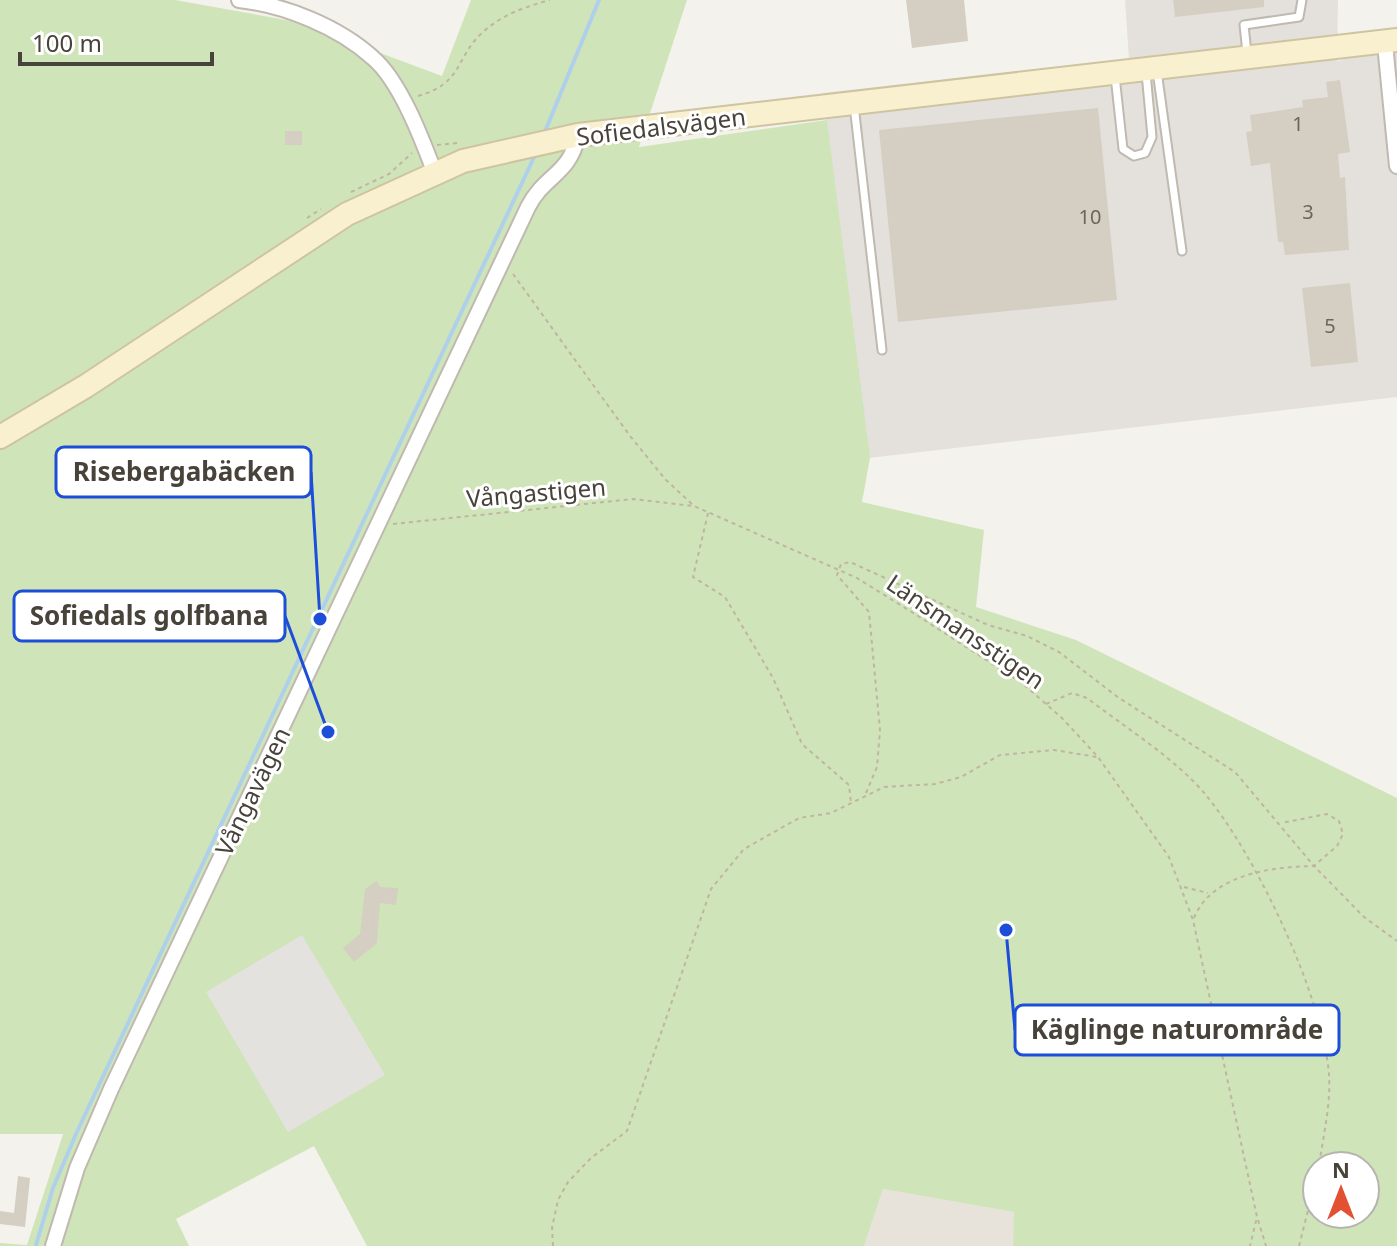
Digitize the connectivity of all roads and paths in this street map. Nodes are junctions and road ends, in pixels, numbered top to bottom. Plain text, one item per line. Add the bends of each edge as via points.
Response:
1 (239, 0) edge
2 (550, 0) edge
3 (1302, 0) edge
4 (1391, 42) edge
5 (1248, 59) junction
6 (1151, 70) junction
7 (1115, 74) junction
8 (402, 101) junction
9 (853, 103) junction
10 (572, 136) junction
11 (1397, 166) edge
12 (434, 171) junction
13 (1182, 251) dead end
14 (504, 260) junction
15 (882, 350) dead end
16 (0, 437) edge
17 (694, 506) junction
18 (708, 511) junction
19 (380, 526) junction
20 (836, 568) junction
21 (1046, 704) junction
22 (1098, 757) junction
23 (866, 793) junction
24 (851, 803) junction
25 (1281, 823) junction
26 (1314, 866) junction
27 (1256, 872) junction
28 (1181, 886) junction
29 (1210, 893) junction
30 (1193, 920) junction
31 (1397, 941) edge
32 (1321, 1150) edge
33 (1257, 1217) junction
34 (53, 1246) edge
35 (553, 1246) edge
36 (1250, 1246) edge
37 (1266, 1246) edge

1 - 8 street via 328,27 375,59
2 - 8 path via 513,11 480,34 460,68 438,90
3 - 5 lane via 1299,17 1244,25
4 - 5 main road, Sofiedalsvägen
4 - 11 street
5 - 6 main road, Sofiedalsvägen
6 - 7 main road, Sofiedalsvägen
6 - 7 lane via 1152,137 1145,153 1134,156 1123,149
6 - 13 lane
7 - 9 main road, Sofiedalsvägen
8 - 12 street via 418,126
9 - 10 main road, Sofiedalsvägen
9 - 15 lane
10 - 12 main road, Sofiedalsvägen
10 - 14 street, Vångavägen via 573,158 533,196
12 - 16 main road, Sofiedalsvägen via 347,214
14 - 17 path, Länsmansstigen via 630,436
14 - 19 street, Vångavägen
17 - 18 path, Länsmansstigen
17 - 19 path, Vångastigen via 633,499
18 - 20 path, Länsmansstigen
18 - 24 path via 693,577 725,597 773,678 802,744 849,785
19 - 34 street, Vångavägen via 111,1089 77,1168
20 - 21 path, Länsmansstigen via 1022,683
20 - 23 path via 852,597 869,612 880,730 877,767
20 - 25 path via 850,562 860,565 1059,652 1119,698 1235,772
21 - 22 path, Länsmansstigen
21 - 27 path via 1072,693 1087,698 1144,742 1204,792
22 - 23 path via 1054,750 1000,755 961,777
22 - 28 path, Länsmansstigen via 1169,857
23 - 24 path
24 - 35 path via 770,832 744,849 711,889 627,1131 568,1182 558,1200
25 - 26 path
25 - 26 path via 1327,814 1339,821 1343,834 1337,846
26 - 27 path
26 - 31 path via 1364,917
27 - 29 path
27 - 32 path via 1287,932 1320,1026 1329,1077
28 - 29 path
28 - 30 path, Länsmansstigen
29 - 30 path
30 - 33 path, Länsmansstigen
33 - 36 path, Länsmansstigen
33 - 37 path

